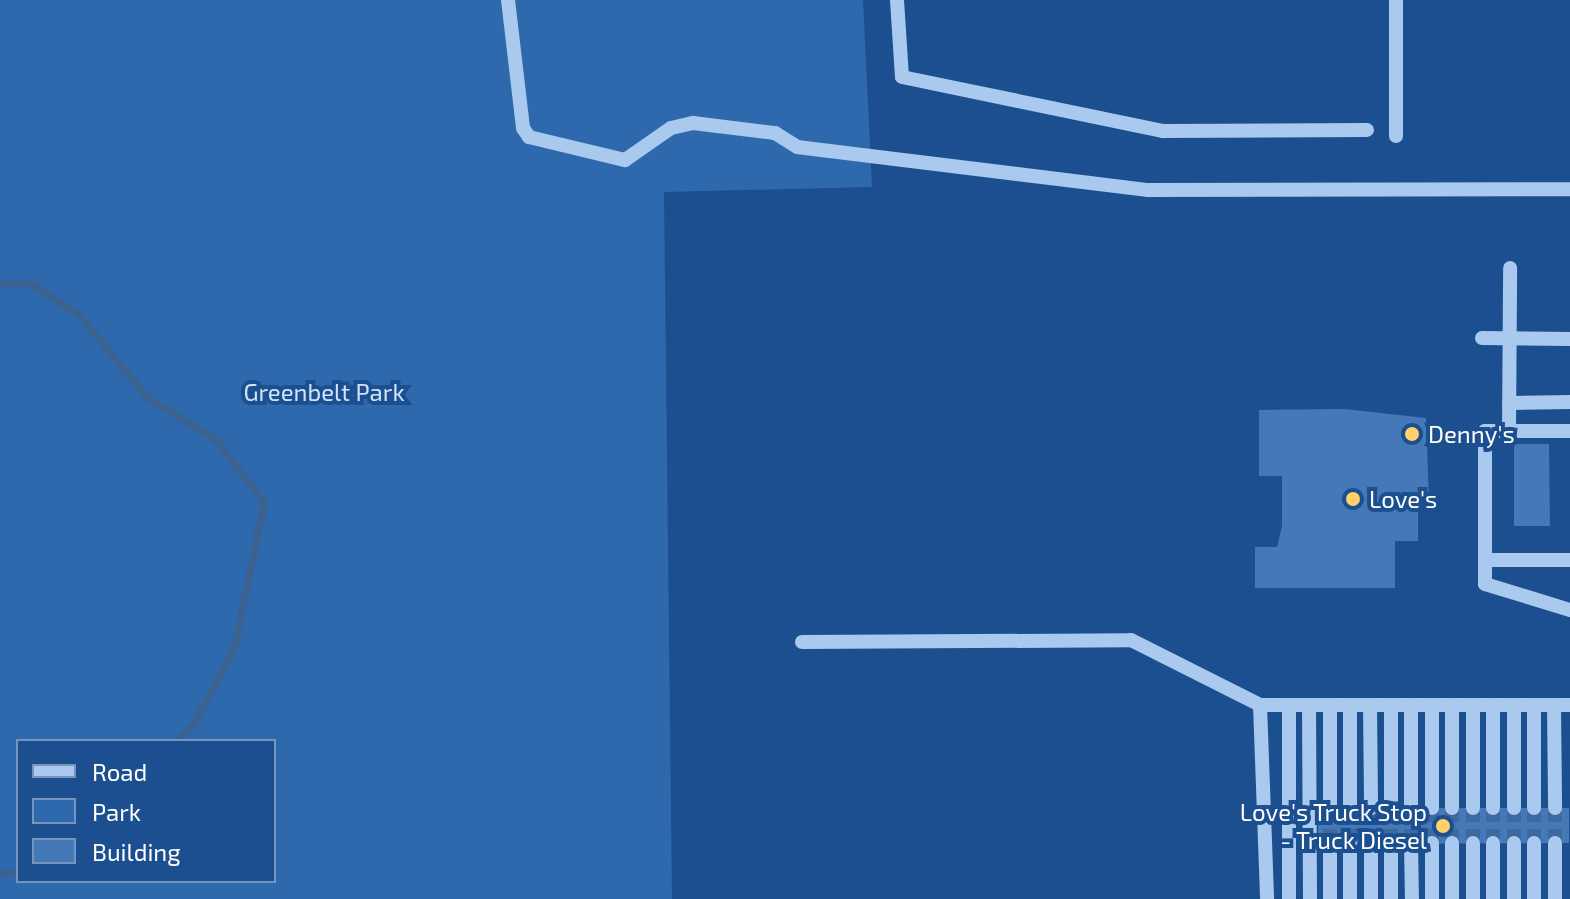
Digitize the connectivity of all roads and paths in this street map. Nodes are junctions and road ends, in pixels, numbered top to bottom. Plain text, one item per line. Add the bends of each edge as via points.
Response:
1 (508, 0) edge
2 (897, 0) edge
3 (1396, 0) edge
4 (1367, 130) dead end
5 (1396, 136) dead end
6 (1570, 189) edge
7 (1510, 268) dead end
8 (1482, 338) dead end
9 (1509, 339) junction
10 (1570, 339) edge
11 (1570, 402) edge
12 (1509, 403) junction
13 (1509, 431) junction
14 (1570, 431) edge
15 (1485, 560) junction
16 (1570, 560) edge
17 (1570, 610) edge
18 (802, 642) dead end
19 (1260, 705) junction
20 (1289, 705) junction
21 (1309, 705) junction
22 (1330, 705) junction
23 (1350, 705) junction
24 (1370, 705) junction
25 (1391, 705) junction
26 (1411, 705) junction
27 (1432, 705) junction
28 (1452, 705) junction
29 (1473, 705) junction
30 (1493, 705) junction
31 (1514, 705) junction
32 (1534, 705) junction
33 (1554, 705) junction
34 (1570, 705) edge
35 (1330, 808) tunnel mouth
36 (1350, 808) tunnel mouth
37 (1371, 808) tunnel mouth
38 (1391, 808) tunnel mouth
39 (1411, 808) tunnel mouth
40 (1432, 808) tunnel mouth
41 (1452, 808) tunnel mouth
42 (1473, 808) tunnel mouth
43 (1493, 808) tunnel mouth
44 (1514, 808) tunnel mouth
45 (1534, 808) tunnel mouth
46 (1555, 808) tunnel mouth
47 (1432, 843) tunnel mouth
48 (1452, 843) tunnel mouth
49 (1473, 843) tunnel mouth
50 (1493, 843) tunnel mouth
51 (1514, 843) tunnel mouth
52 (1534, 843) tunnel mouth
53 (1555, 843) tunnel mouth
54 (1330, 844) tunnel mouth
55 (1350, 844) tunnel mouth
56 (1371, 844) tunnel mouth
57 (1391, 844) tunnel mouth
58 (1411, 844) tunnel mouth
59 (1267, 899) edge
60 (1289, 899) edge
61 (1310, 899) edge
62 (1330, 899) edge
63 (1350, 899) edge
64 (1371, 899) edge
65 (1391, 899) edge
66 (1412, 899) edge
67 (1432, 899) edge
68 (1452, 899) edge
69 (1473, 899) edge
70 (1493, 899) edge
71 (1514, 899) edge
72 (1534, 899) edge
73 (1555, 899) edge

1 - 6 lane via 523,128 529,137 625,160 671,128 693,123 775,133 797,147 1148,190
2 - 4 lane via 902,77 1163,131
3 - 5 lane
7 - 9 lane
8 - 9 lane
9 - 10 lane
9 - 12 lane
11 - 12 lane
12 - 13 lane
13 - 14 lane
13 - 15 lane via 1485,431
15 - 16 lane
15 - 17 lane via 1485,584
18 - 19 lane via 1131,640
19 - 20 lane
19 - 59 lane
20 - 21 lane
20 - 60 lane
21 - 22 lane
21 - 61 lane
22 - 23 lane
22 - 35 lane
23 - 24 lane
23 - 36 lane
24 - 25 lane
24 - 37 lane
25 - 26 lane
25 - 38 lane
26 - 27 lane
26 - 39 lane
27 - 28 lane
27 - 40 lane
28 - 29 lane
28 - 41 lane
29 - 30 lane
29 - 42 lane
30 - 31 lane
30 - 43 lane
31 - 32 lane
31 - 44 lane
32 - 33 lane
32 - 45 lane
33 - 34 lane
33 - 46 lane
47 - 67 lane
48 - 68 lane
49 - 69 lane
50 - 70 lane
51 - 71 lane
52 - 72 lane
53 - 73 lane
54 - 62 lane
55 - 63 lane
56 - 64 lane
57 - 65 lane
58 - 66 lane

